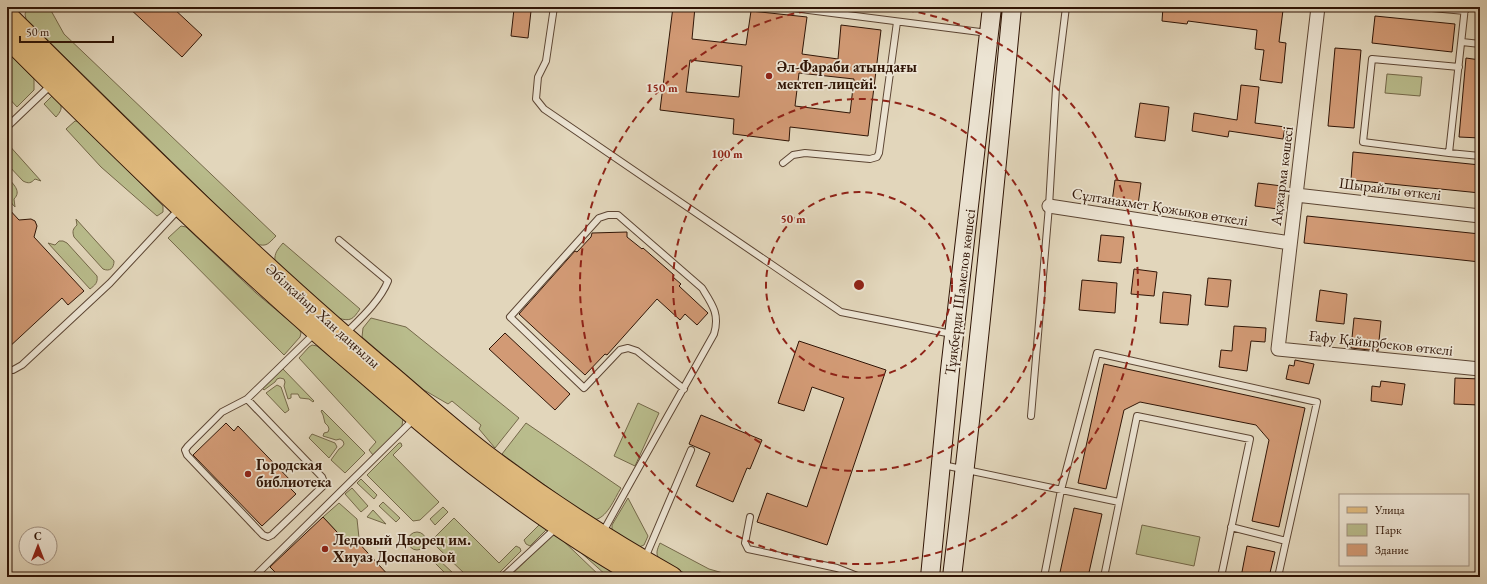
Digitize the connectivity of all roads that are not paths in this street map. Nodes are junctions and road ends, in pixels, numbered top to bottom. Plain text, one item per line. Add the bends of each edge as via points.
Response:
1 (554, 7) edge
2 (785, 7) edge
3 (992, 7) edge
4 (1012, 7) edge
5 (1066, 7) edge
6 (1318, 7) edge
7 (1421, 7) edge
8 (1465, 9) edge
9 (8, 13) edge
10 (897, 22) junction
11 (989, 33) junction
12 (7, 37) edge
13 (1462, 42) junction
14 (1480, 44) edge
15 (1459, 67) junction
16 (53, 83) junction
17 (7, 127) edge
18 (976, 149) junction
19 (999, 152) junction
20 (1449, 152) junction
21 (1480, 156) edge
22 (783, 164) dead end
23 (1296, 195) junction
24 (1049, 206) junction
25 (180, 207) junction
26 (1480, 216) edge
27 (339, 240) dead end
28 (1290, 242) junction
29 (316, 332) junction
30 (955, 334) junction
31 (343, 336) junction
32 (1278, 349) joint
33 (1480, 369) edge
34 (7, 370) edge
35 (684, 389) junction
36 (247, 399) junction
37 (421, 412) junction
38 (1031, 416) dead end
39 (691, 450) dead end
40 (941, 464) junction
41 (965, 469) junction
42 (1061, 490) junction
43 (1119, 502) junction
44 (750, 517) dead end
45 (562, 519) junction
46 (1231, 527) junction
47 (601, 535) junction
48 (1286, 541) junction
49 (642, 569) edge
50 (254, 577) edge
51 (503, 577) edge
52 (672, 577) edge
53 (860, 577) edge
54 (930, 577) edge
55 (952, 577) edge
56 (1044, 577) edge
57 (1104, 577) edge
58 (1221, 577) edge
59 (1278, 577) edge

1 - 30 lane via 546,61 538,77 536,99 544,110 841,312
2 - 10 lane
3 - 11 street, Тұяқберди Шамелов көшесі
4 - 19 street, Тұяқберди Шамелов көшесі
5 - 24 lane via 1056,88
6 - 23 street, Ақжарма көшесі
7 - 8 lane
8 - 13 lane
9 - 31 main road, Әбілқайыр Хан даңғылы via 194,199
10 - 11 lane
10 - 22 lane via 880,152 877,157 870,159 805,153 794,155
11 - 18 street, Тұяқберди Шамелов көшесі
12 - 16 main road, Әбілқайыр Хан даңғылы
13 - 14 lane
13 - 15 lane
15 - 20 lane
15 - 20 lane via 1372,59 1363,142
16 - 17 lane
16 - 25 main road, Әбілқайыр Хан даңғылы
18 - 19 street
18 - 30 street, Тұяқберди Шамелов көшесі
19 - 41 street, Тұяқберди Шамелов көшесі
20 - 21 lane
23 - 26 street, Шырайлы өткелі
23 - 28 street, Ақжарма көшесі
24 - 28 street, Сұлтанахмет Қожықов өткелі
24 - 38 lane
25 - 29 main road, Әбілқайыр Хан даңғылы
25 - 34 lane via 110,283 28,360 13,370
27 - 31 lane via 388,281 368,311
28 - 32 street, Ақжарма көшесі
29 - 36 lane
29 - 37 main road, Әбілқайыр Хан даңғылы
30 - 40 street, Тұяқберди Шамелов көшесі
31 - 37 main road, Әбілқайыр Хан даңғылы
32 - 33 street, Ғафу Қайырбеков өткелі
35 - 35 lane via 637,350 628,348 620,350 584,388 510,317 599,218 618,215 702,288 711,303 717,324 714,334
35 - 47 lane
36 - 36 lane via 222,412 186,450 192,461 263,535 268,537 323,486 324,482 322,476
37 - 45 main road, Әбілқайыр Хан даңғылы via 492,460
37 - 50 lane
39 - 49 lane
40 - 41 lane
40 - 54 street, Тұяқберди Шамелов көшесі
41 - 42 lane
41 - 55 street, Тұяқберди Шамелов көшесі
42 - 43 lane
42 - 48 lane via 1097,353 1317,402
42 - 56 lane
43 - 46 lane via 1137,416 1250,439
43 - 57 lane
44 - 53 lane via 745,543 748,549 837,568
45 - 47 main road, Әбілқайыр Хан даңғылы
45 - 49 main road, Әбілқайыр Хан даңғылы
45 - 51 lane
46 - 48 lane
46 - 58 lane
47 - 49 main road, Әбілқайыр Хан даңғылы
48 - 59 lane
49 - 52 main road, Әбілқайыр Хан даңғылы

